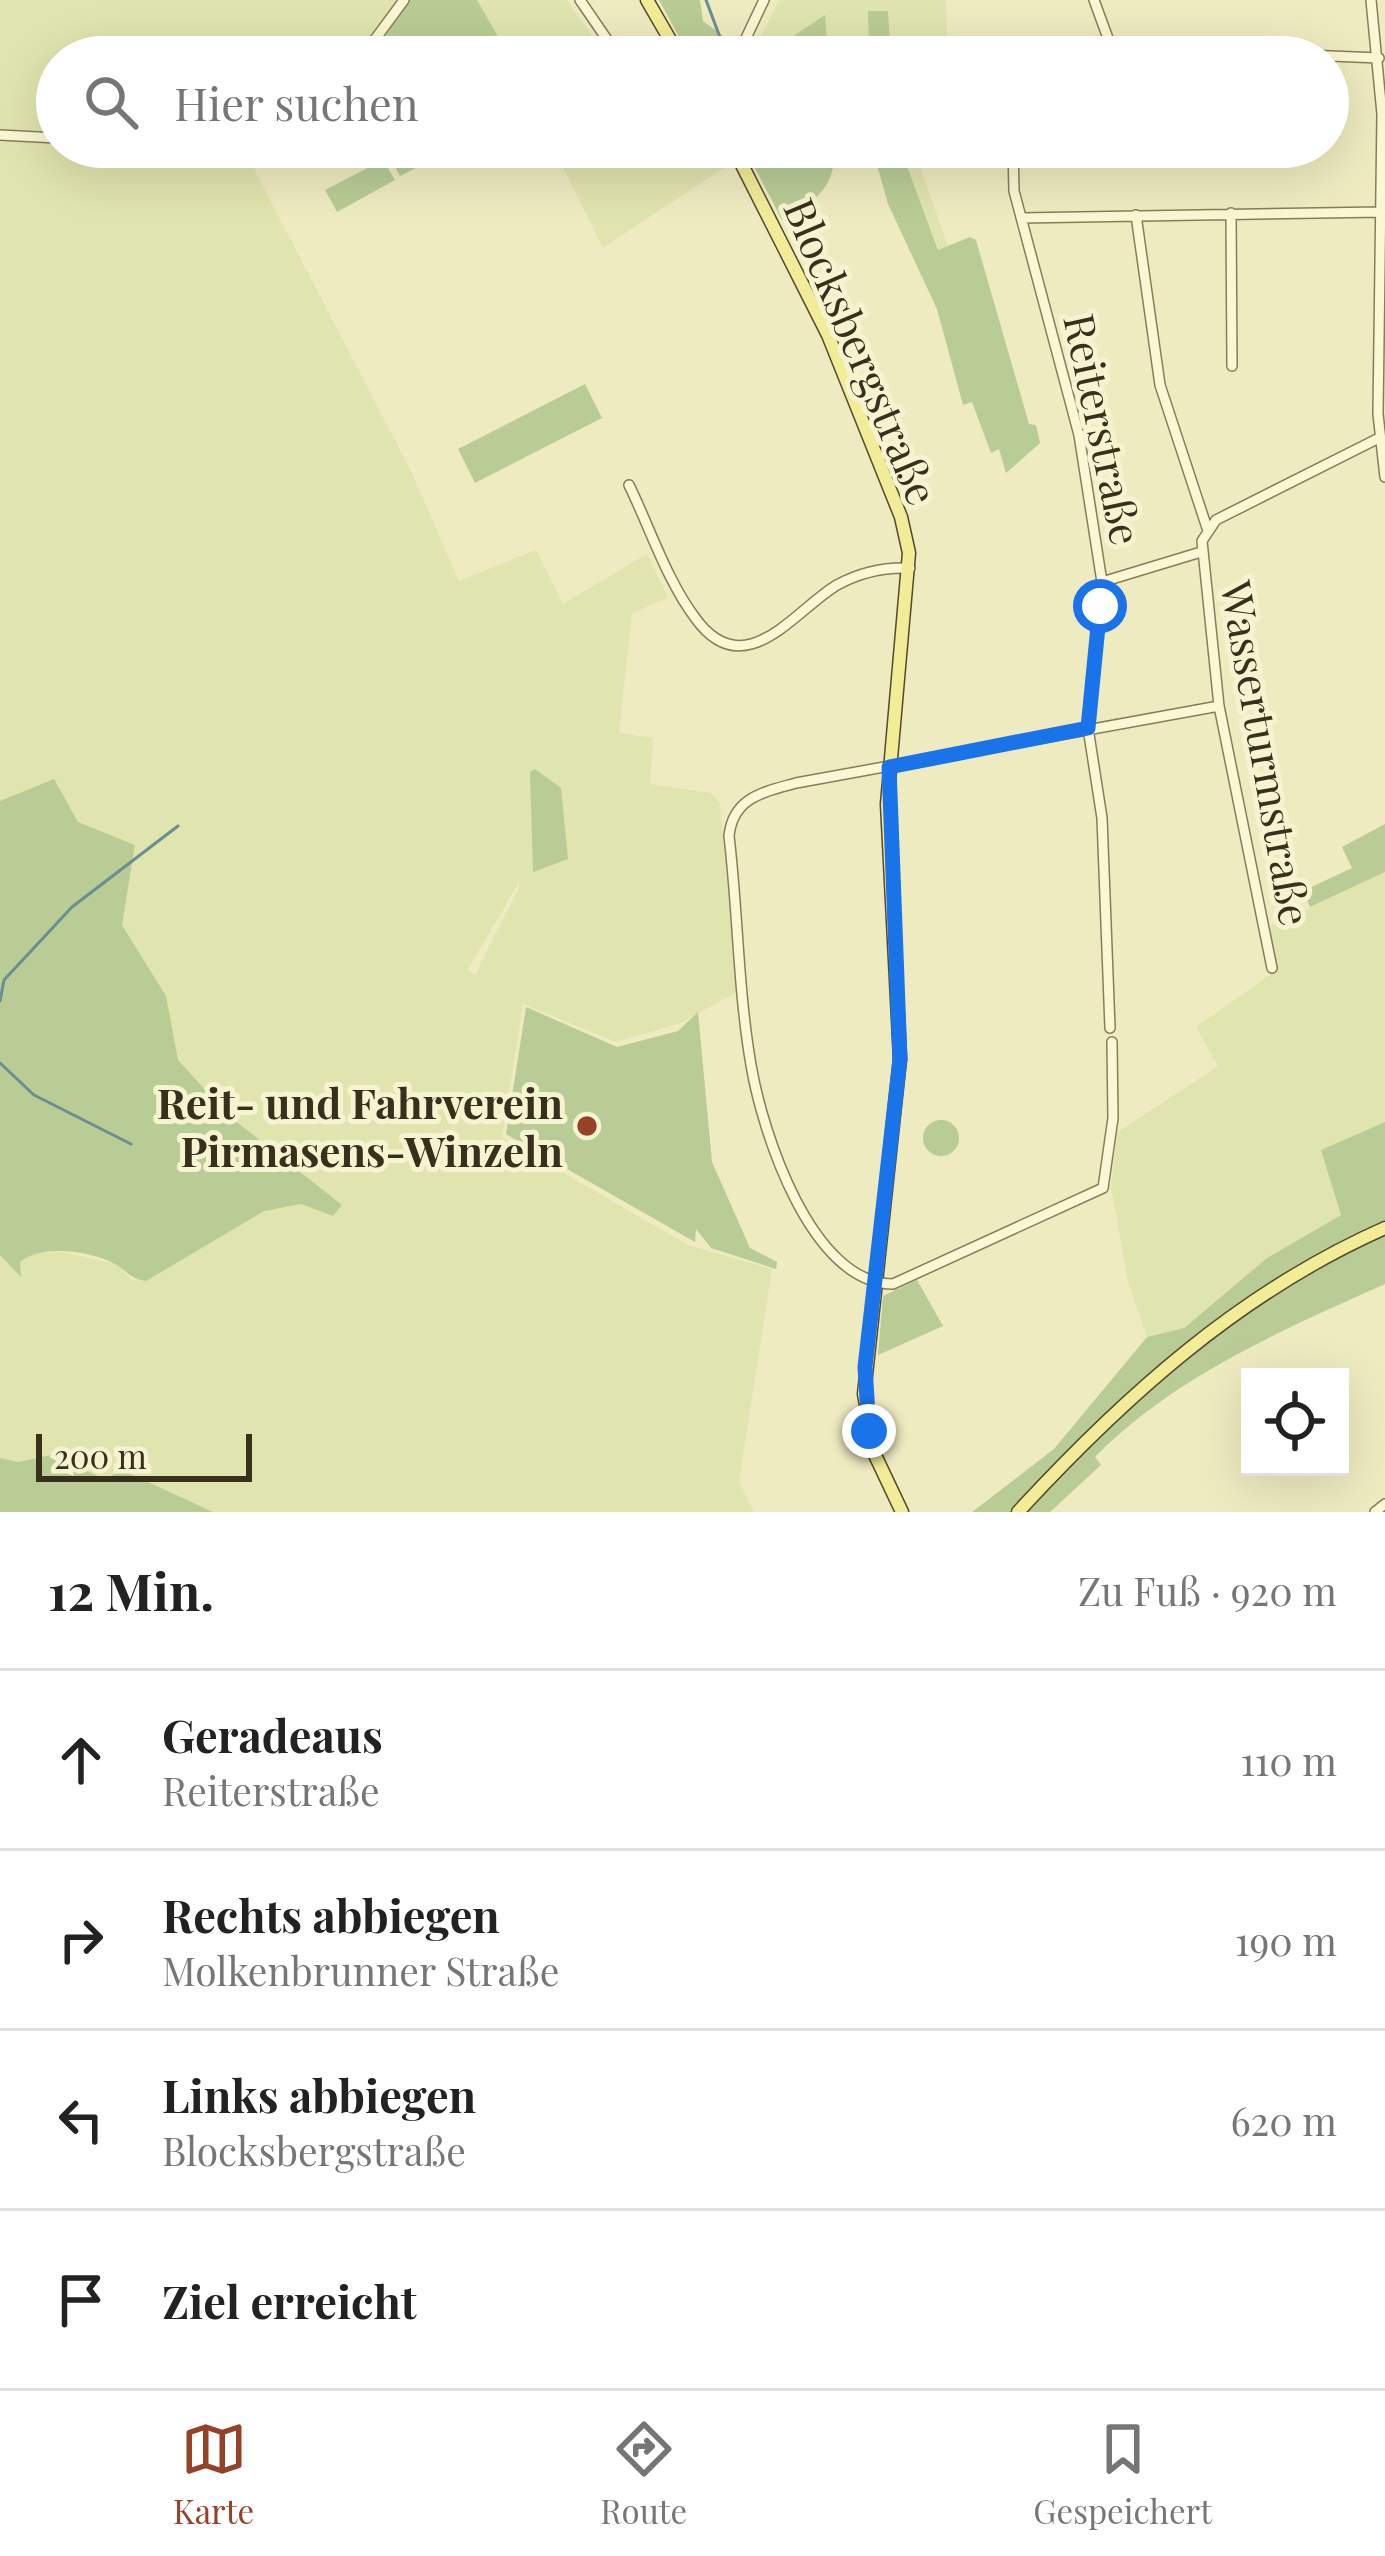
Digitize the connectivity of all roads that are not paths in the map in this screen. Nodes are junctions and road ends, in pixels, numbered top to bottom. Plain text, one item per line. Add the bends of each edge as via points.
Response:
1 (404, 0) edge
2 (580, 0) edge
3 (646, 0) edge
4 (764, 0) edge
5 (1094, 0) edge
6 (1371, 0) edge
7 (377, 36) edge
8 (605, 36) edge
9 (667, 36) edge
10 (747, 36) edge
11 (1107, 36) edge
12 (1349, 63) edge
13 (1381, 65) edge
14 (0, 135) edge
15 (36, 137) edge
16 (744, 168) edge
17 (1015, 168) edge
18 (1382, 212) junction
19 (1231, 213) junction
20 (1136, 214) junction
21 (1021, 218) junction
22 (1382, 352) edge
23 (1232, 366) dead end
24 (1379, 438) junction
25 (1385, 477) edge
26 (629, 485) dead end
27 (1207, 528) junction
28 (1201, 552) junction
29 (910, 568) junction
30 (1102, 582) junction
31 (1219, 706) junction
32 (1088, 728) junction
33 (889, 767) junction
34 (1272, 968) dead end
35 (1110, 1028) dead end
36 (1112, 1042) dead end
37 (1385, 1228) edge
38 (875, 1281) junction
39 (1385, 1504) edge
40 (902, 1512) edge
41 (1019, 1512) edge
42 (1375, 1512) edge

1 - 7 street
2 - 8 street
3 - 9 main road
4 - 10 street
5 - 11 street
6 - 13 street
12 - 13 street
13 - 18 street
14 - 15 street
16 - 29 main road, Blocksbergstraße via 828,335 901,517
17 - 21 street, Reiterstraße
18 - 19 street
18 - 22 street
19 - 20 street
19 - 23 street
20 - 21 street
20 - 27 street via 1160,385
21 - 30 street, Reiterstraße via 1079,435
22 - 24 street
24 - 25 street
24 - 27 street, Wasserturmstraße
26 - 29 street via 690,610 705,631 728,642 772,638 851,578
27 - 28 street, Wasserturmstraße
28 - 30 street
28 - 31 street, Wasserturmstraße
29 - 33 main road, Blocksbergstraße
30 - 32 street, Reiterstraße
31 - 32 street
31 - 34 street, Wasserturmstraße
32 - 33 street
32 - 35 street, Reiterstraße via 1102,818
33 - 38 main road, Blocksbergstraße via 900,1059
33 - 38 street via 752,796 733,816 730,836 751,1067 766,1121 821,1244
36 - 38 street via 1103,1188 898,1282
37 - 41 main road via 1182,1352 1098,1425
38 - 40 main road, Blocksbergstraße via 865,1407 875,1455
39 - 42 street

